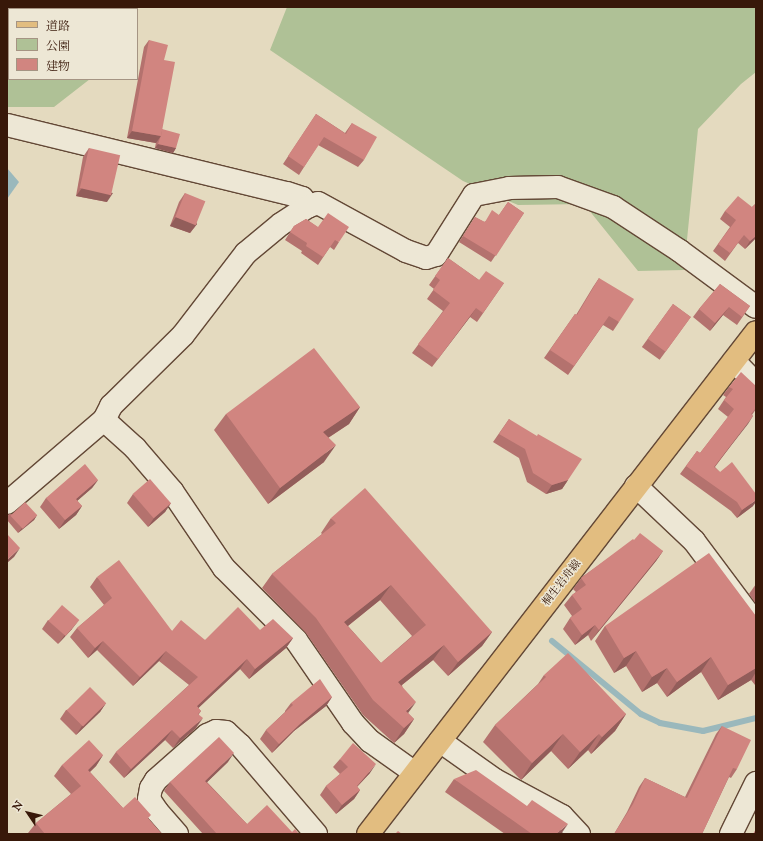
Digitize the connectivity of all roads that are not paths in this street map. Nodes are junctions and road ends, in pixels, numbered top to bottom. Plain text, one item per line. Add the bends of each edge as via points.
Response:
1 (7, 125) edge
2 (309, 206) junction
3 (756, 307) edge
4 (756, 332) edge
5 (734, 361) junction
6 (756, 384) edge
7 (104, 420) junction
8 (636, 486) junction
9 (7, 503) edge
10 (756, 624) edge
11 (440, 741) junction
12 (415, 773) junction
13 (756, 783) edge
14 (177, 834) edge
15 (316, 834) edge
16 (368, 834) edge
17 (579, 834) edge
18 (731, 834) edge

1 - 2 street via 287,193 302,198
2 - 3 street via 318,203 406,251 426,258 436,255 474,194 509,188 558,187 613,207 680,251
2 - 7 street via 281,224 246,253 183,336 111,406
4 - 5 main road, 桐生岩舟線
5 - 6 street
5 - 8 main road, 桐生岩舟線
7 - 9 street
7 - 12 street via 135,448 172,492 224,568 296,640 352,723 370,741
8 - 10 street via 694,541
8 - 11 main road, 桐生岩舟線
11 - 12 main road, 桐生岩舟線
11 - 17 street via 495,780 562,816
12 - 16 main road, 桐生岩舟線
13 - 18 street
14 - 15 street via 149,799 151,788 156,780 216,731 226,732 240,745

